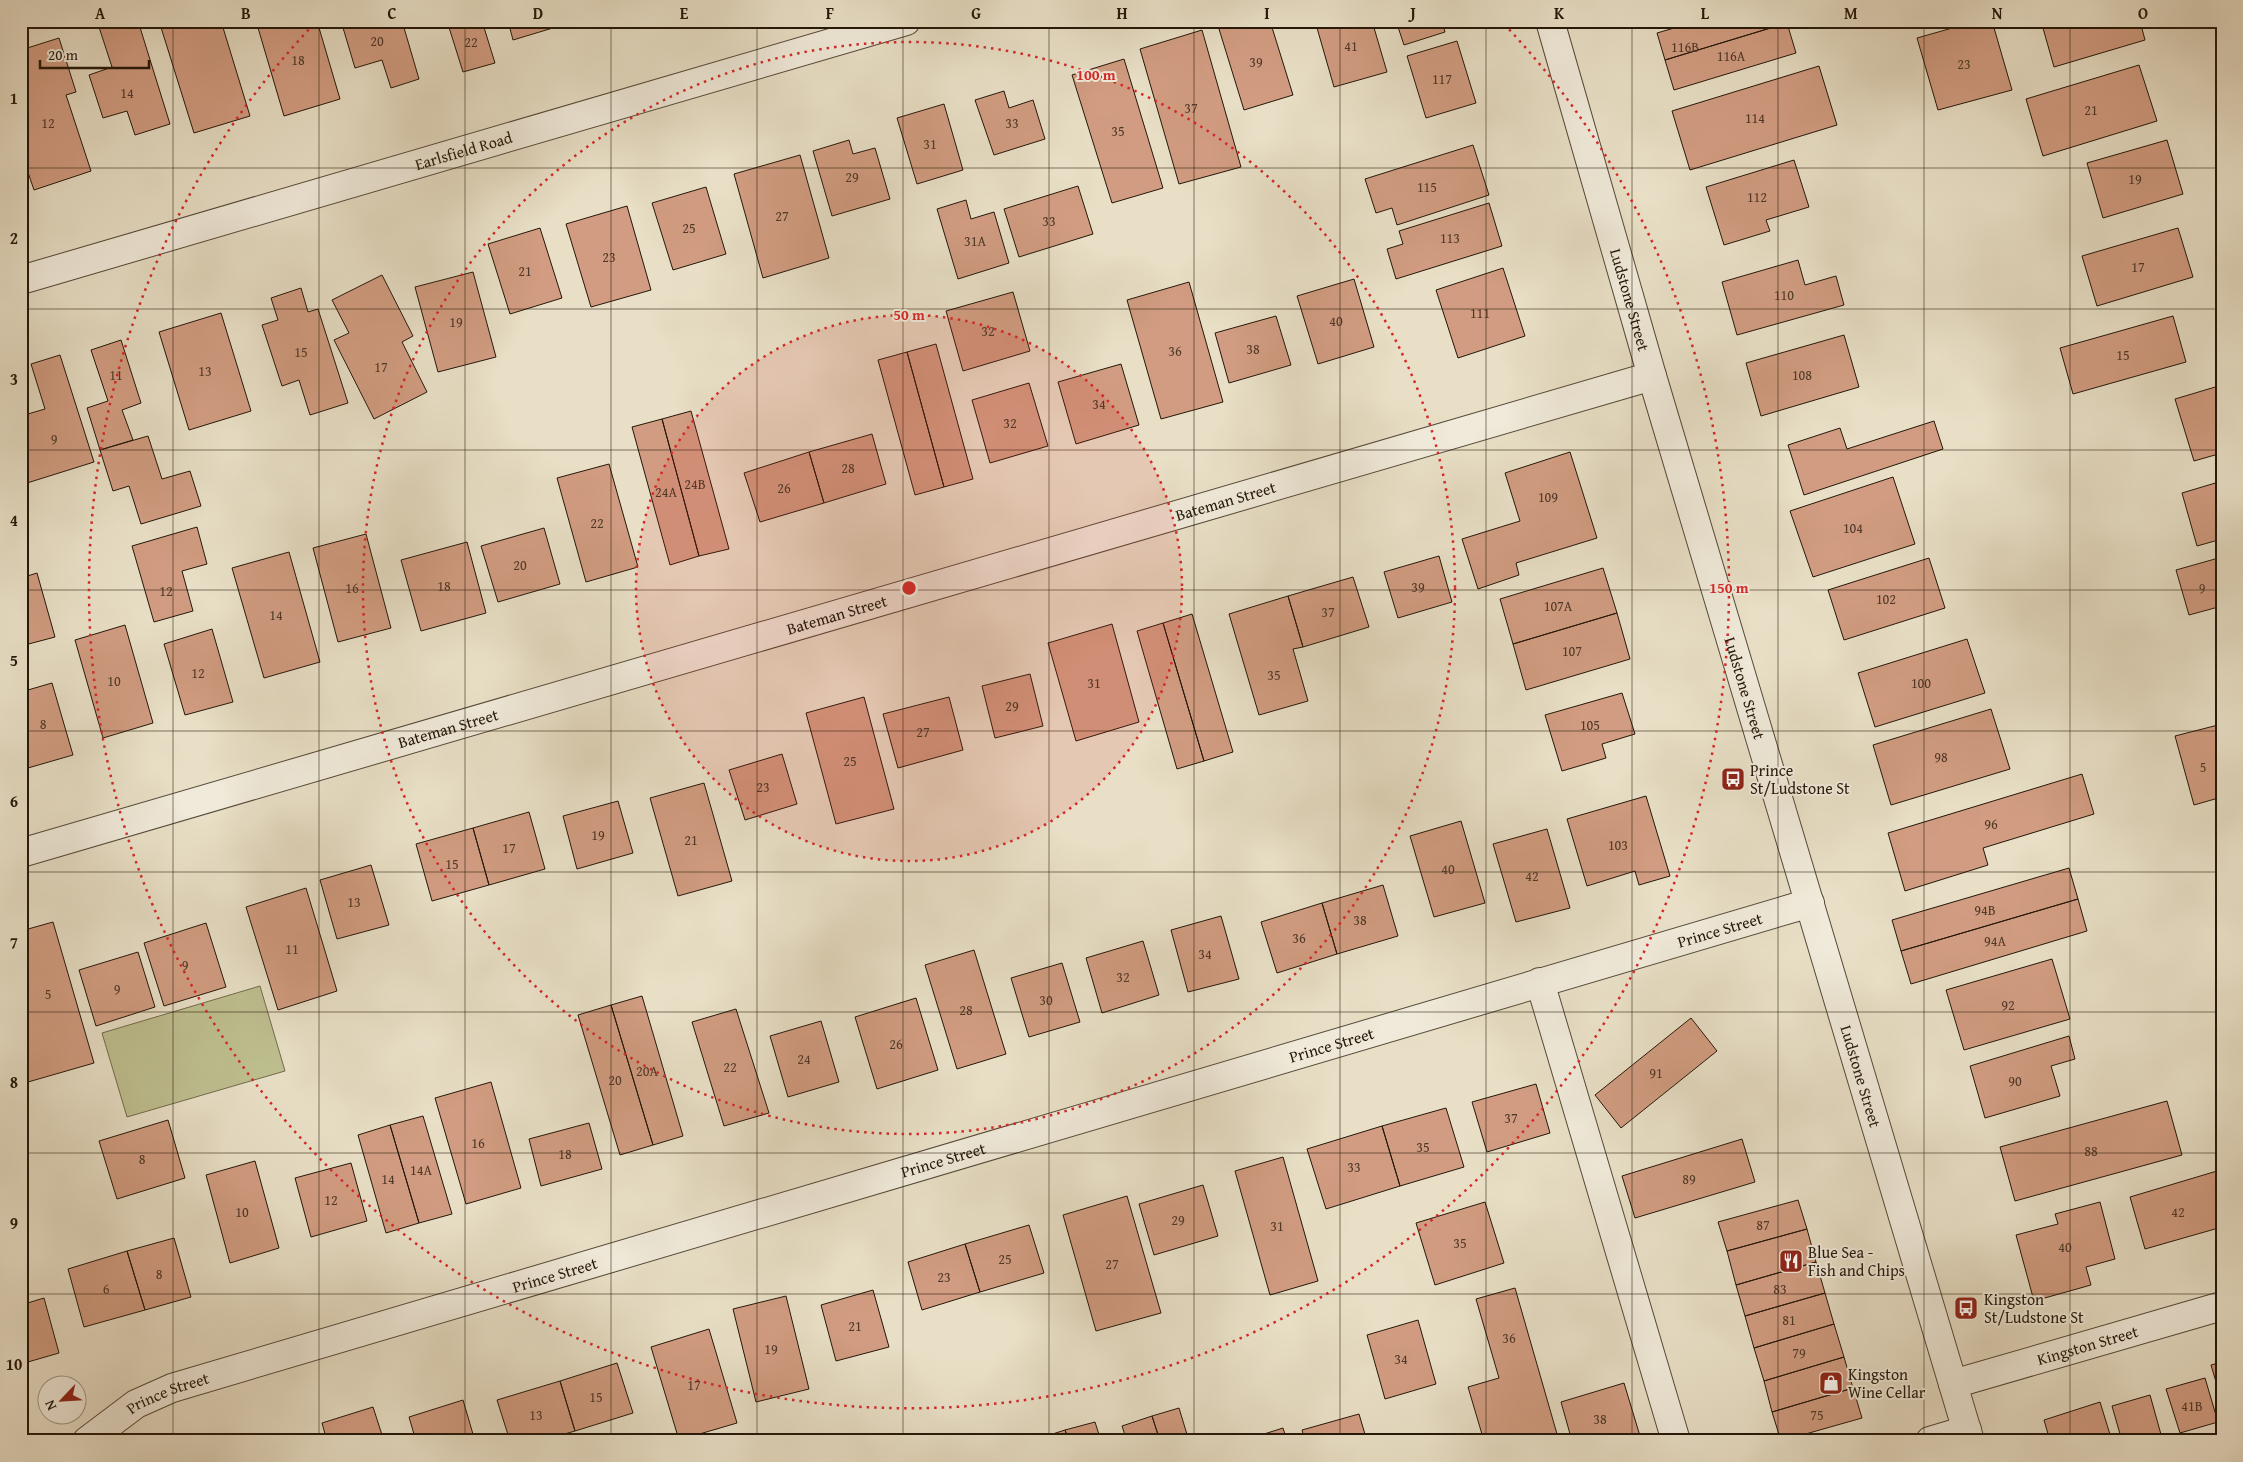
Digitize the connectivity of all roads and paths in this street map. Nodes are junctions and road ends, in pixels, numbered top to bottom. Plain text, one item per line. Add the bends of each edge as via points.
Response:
1 (906, 21) edge
2 (1550, 21) edge
3 (21, 280) edge
4 (1652, 376) junction
5 (21, 853) edge
6 (1810, 903) junction
7 (1540, 982) junction
8 (2222, 1306) edge
9 (1953, 1384) junction
10 (1969, 1435) edge
11 (87, 1441) edge
12 (1676, 1441) edge
13 (1930, 1441) edge

1 - 3 street, Earlsfield Road
2 - 4 street, Ludstone Street
4 - 5 street, Bateman Street
4 - 6 street, Ludstone Street
6 - 7 street, Prince Street
6 - 9 street, Ludstone Street
7 - 11 street, Prince Street via 172,1388 136,1404
7 - 12 street
8 - 9 street, Kingston Street
9 - 10 street, Ludstone Street
10 - 13 street

